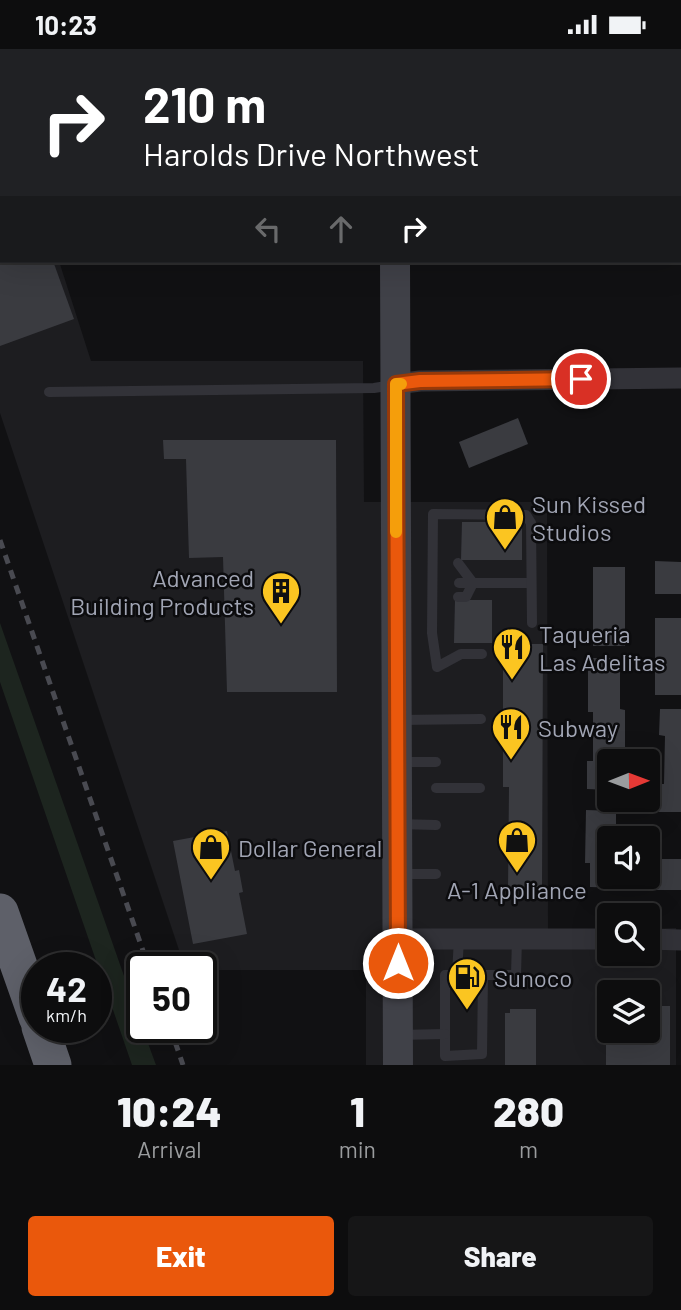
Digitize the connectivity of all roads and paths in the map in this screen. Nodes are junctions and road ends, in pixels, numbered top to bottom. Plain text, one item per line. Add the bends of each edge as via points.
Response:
1 (395, 263) edge
2 (681, 378) edge
3 (396, 384) junction
4 (49, 392) dead end
5 (458, 563) dead end
6 (458, 583) dead end
7 (473, 583) junction
8 (531, 583) junction
9 (458, 597) dead end
10 (532, 623) dead end
11 (482, 654) dead end
12 (481, 719) dead end
13 (397, 720) junction
14 (397, 762) junction
15 (436, 762) dead end
16 (481, 787) dead end
17 (436, 788) dead end
18 (397, 824) junction
19 (436, 825) dead end
20 (397, 874) junction
21 (436, 874) dead end
22 (0, 912) edge
23 (517, 938) junction
24 (397, 939) junction
25 (459, 939) junction
26 (597, 939) edge
27 (660, 939) edge
28 (681, 940) edge
29 (21, 972) edge
30 (457, 975) junction
31 (483, 975) junction
32 (483, 990) junction
33 (473, 1000) dead end
34 (455, 1017) dead end
35 (445, 1030) junction
36 (398, 1035) junction
37 (45, 1043) edge
38 (53, 1065) edge
39 (398, 1065) edge

1 - 3 main road
2 - 3 street
3 - 4 lane
3 - 13 main road
5 - 7 lane
6 - 7 lane
7 - 8 lane
7 - 9 lane via 466,597
8 - 10 lane
8 - 11 lane via 531,523 526,515 433,514 436,597 432,633 437,667 461,654
12 - 13 lane
13 - 14 main road
14 - 15 lane
14 - 18 main road
16 - 17 lane
18 - 19 lane
18 - 20 main road
20 - 21 lane
20 - 24 main road
22 - 29 highway
23 - 25 street
23 - 26 street
23 - 31 lane via 516,975
24 - 25 street
24 - 36 main road
25 - 30 lane
27 - 28 street
30 - 31 lane
30 - 35 lane via 445,975
31 - 32 lane
32 - 33 lane
32 - 35 lane via 482,1054 445,1056
34 - 35 lane
35 - 36 lane
36 - 39 main road
37 - 38 highway

